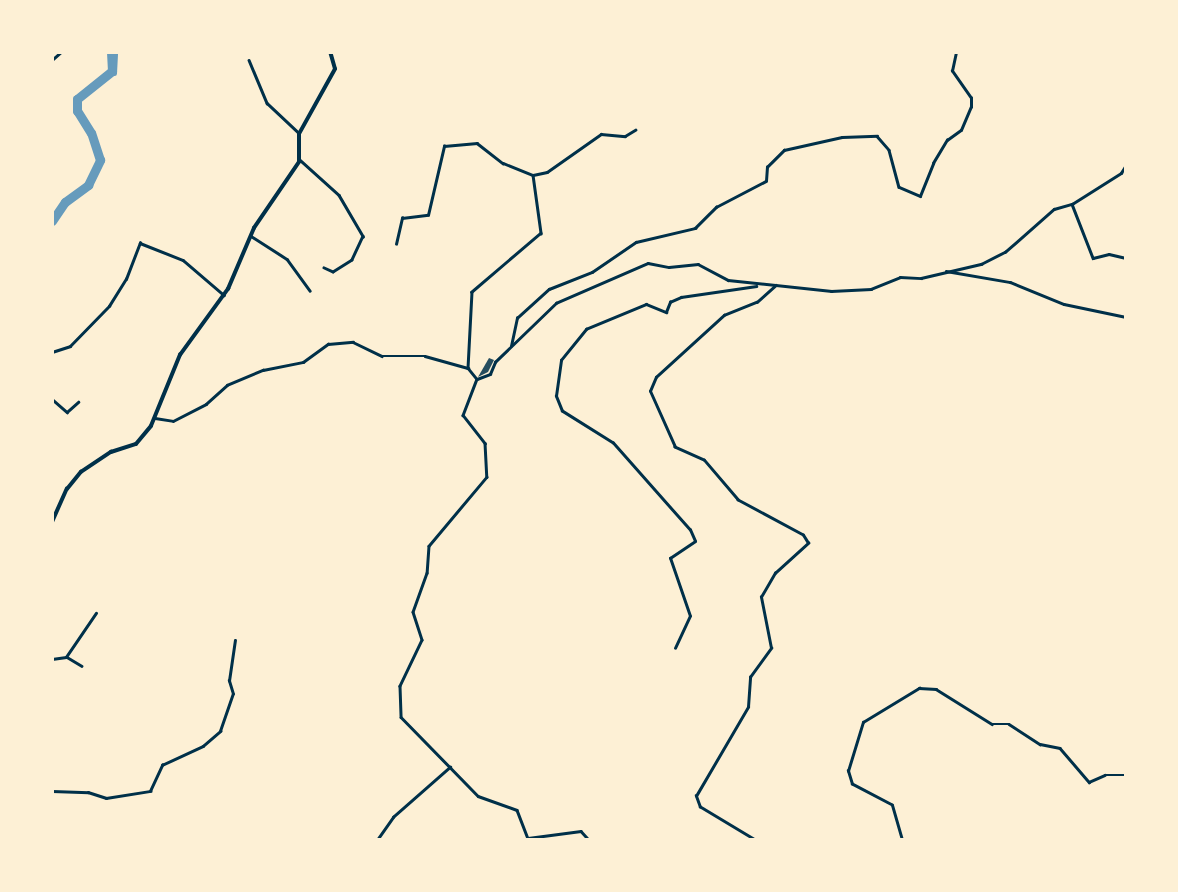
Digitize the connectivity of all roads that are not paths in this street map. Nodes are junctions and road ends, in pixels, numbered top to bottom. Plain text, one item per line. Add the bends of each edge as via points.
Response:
1 (61, 52) edge
2 (330, 52) edge
3 (956, 52) edge
4 (52, 60) edge
5 (249, 60) dead end
6 (52, 69) edge
7 (52, 76) edge
8 (635, 130) dead end
9 (299, 134) junction
10 (299, 159) junction
11 (1125, 165) edge
12 (533, 174) junction
13 (1072, 204) junction
14 (251, 236) junction
15 (396, 244) dead end
16 (1125, 258) edge
17 (324, 268) dead end
18 (943, 271) junction
19 (776, 285) junction
20 (759, 286) junction
21 (310, 291) dead end
22 (224, 295) junction
23 (1125, 317) edge
24 (511, 346) junction
25 (52, 352) edge
26 (468, 368) junction
27 (477, 379) junction
28 (52, 399) edge
29 (78, 402) dead end
30 (155, 418) junction
31 (52, 522) edge
32 (96, 613) dead end
33 (235, 640) dead end
34 (676, 648) dead end
35 (66, 657) junction
36 (52, 659) edge
37 (82, 666) dead end
38 (450, 766) junction
39 (1125, 775) edge
40 (52, 791) edge
41 (377, 839) edge
42 (589, 839) edge
43 (755, 839) edge
44 (902, 839) edge

1 - 4 street
2 - 9 street via 335,69
3 - 24 street via 952,71 971,98 971,107 961,130 947,140 933,163 920,196 899,187 889,150 877,136 842,137 785,150 767,167 766,181 716,207 695,228 636,242 592,272 549,289 517,318
5 - 9 street via 267,103
6 - 7 street
8 - 12 street via 625,136 601,134 547,172
9 - 10 street
10 - 14 street
10 - 17 street via 339,195 363,236 352,260 333,272
11 - 13 street via 1121,173
12 - 15 street via 503,163 477,143 444,146 427,218 402,218
12 - 26 street via 541,233 471,292
13 - 16 street via 1093,258 1109,254
13 - 18 street via 1054,209 1005,252 981,264
14 - 21 street via 287,259
14 - 22 street
18 - 19 street via 921,278 900,277 859,290
18 - 23 street via 1010,282 1064,304
19 - 20 street
19 - 43 street via 757,302 719,320 656,377 650,391 675,447 704,460 738,500 808,543 775,573 761,597 771,648 750,677 748,708 696,796 700,807
20 - 24 street via 728,280 698,264 640,265 556,303
20 - 34 street via 681,297 670,302 666,312 646,304 586,329 561,360 556,396 562,411 612,443 695,541 670,558 690,616
22 - 25 street via 183,260 140,243 126,279 108,306 71,345
22 - 30 street via 180,355
24 - 27 street via 489,374
26 - 27 street
26 - 30 street via 425,356 382,356 353,342 328,344 303,362 263,370 227,385 206,404 173,421
27 - 38 street via 463,415 485,443 487,477 429,546 427,573 413,612 422,640 400,686 401,716
28 - 29 street via 67,412
30 - 31 street via 136,444 111,452 81,472 67,489
32 - 35 street
33 - 40 street via 229,681 233,694 220,731 203,746 162,765 150,791 106,798
35 - 36 street
35 - 37 street
38 - 41 street via 393,817
38 - 42 street via 484,800 517,810 528,838 581,831
39 - 44 street via 1105,775 1089,782 1060,748 1040,744 1009,724 992,724 936,689 919,688 863,722 848,771 852,784 892,805

